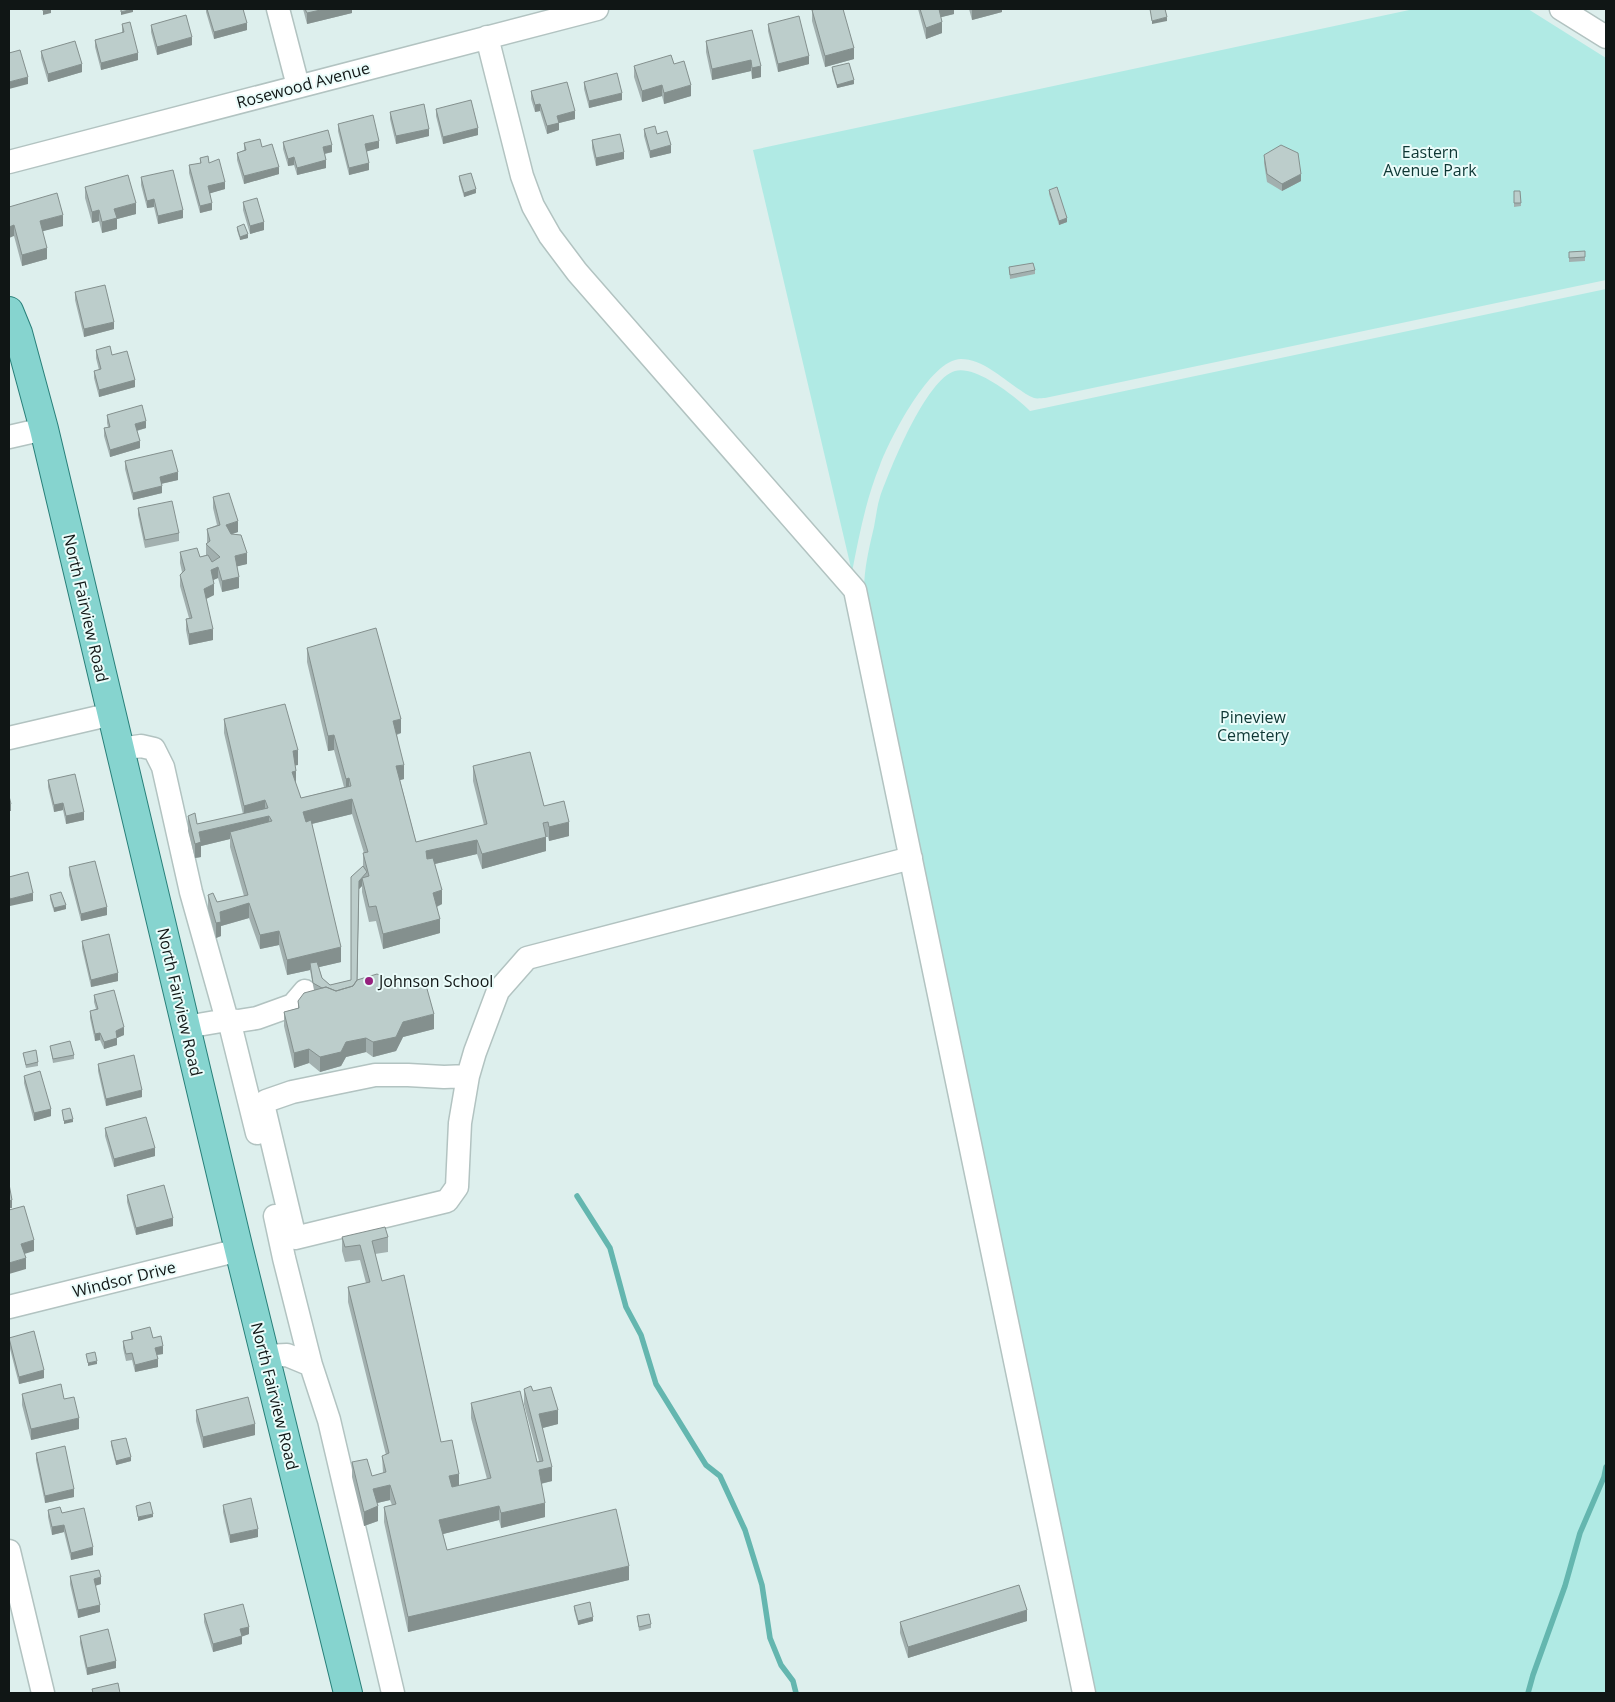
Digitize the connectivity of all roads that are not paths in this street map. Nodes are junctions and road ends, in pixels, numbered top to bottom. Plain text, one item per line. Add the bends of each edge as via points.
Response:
1 (278, 9) edge
2 (597, 9) edge
3 (1561, 9) edge
4 (487, 37) junction
5 (1606, 38) edge
6 (298, 86) junction
7 (9, 162) edge
8 (9, 311) edge
9 (44, 428) junction
10 (9, 437) edge
11 (112, 714) junction
12 (9, 738) edge
13 (120, 749) junction
14 (912, 858) junction
15 (305, 991) edge
16 (228, 1020) junction
17 (186, 1027) junction
18 (468, 1076) junction
19 (238, 1250) junction
20 (9, 1307) edge
21 (265, 1356) junction
22 (311, 1364) junction
23 (9, 1551) edge
24 (42, 1693) edge
25 (348, 1693) edge
26 (393, 1693) edge
27 (1084, 1693) edge

1 - 6 street
2 - 4 street, Rosewood Avenue
3 - 5 street
4 - 6 street, Rosewood Avenue
4 - 14 street via 522,176 533,206 550,236 577,272 855,590
6 - 7 street, Rosewood Avenue
8 - 9 main road, North Fairview Road
9 - 10 street
9 - 11 main road, North Fairview Road
11 - 12 street
11 - 13 main road, North Fairview Road
13 - 16 street via 141,746 154,749 163,768 191,892
13 - 17 main road, North Fairview Road
14 - 18 street via 527,958 498,990
14 - 27 street
15 - 16 street via 293,1005 257,1018
16 - 17 street
16 - 22 street
17 - 19 main road, North Fairview Road
18 - 18 street via 376,1076 266,1100 264,1108 296,1238 448,1201 457,1188 460,1123
19 - 20 street, Windsor Drive
19 - 21 main road, North Fairview Road
21 - 22 street via 287,1355
21 - 25 main road, North Fairview Road
22 - 26 street via 329,1420
23 - 24 street

